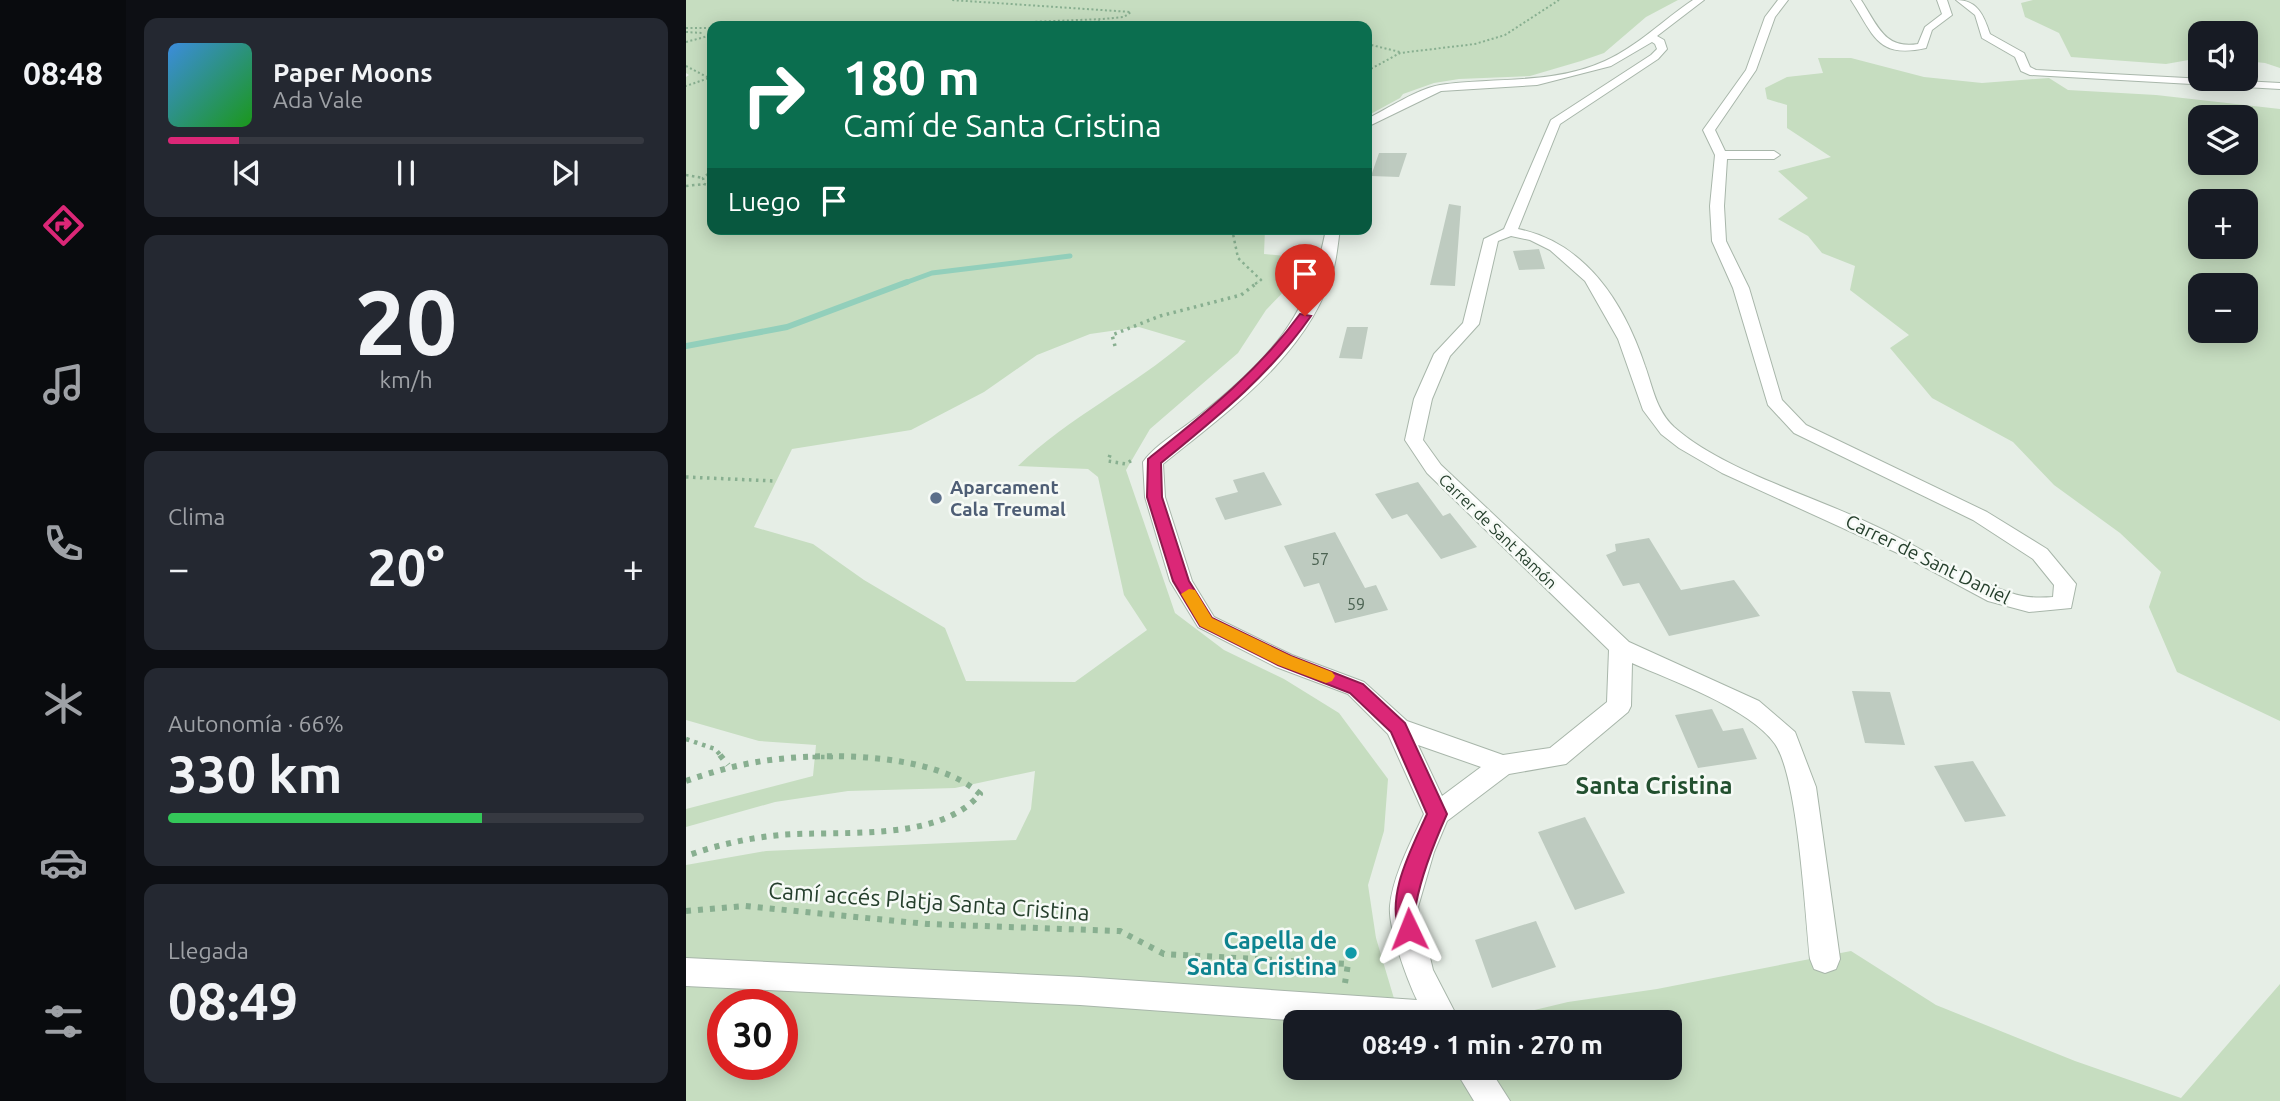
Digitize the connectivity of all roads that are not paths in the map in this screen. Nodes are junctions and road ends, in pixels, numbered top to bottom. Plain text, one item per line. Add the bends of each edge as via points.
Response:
1 (1699, 0) edge
2 (1783, 0) edge
3 (1856, 0) edge
4 (1942, 0) edge
5 (1961, 0) edge
6 (1651, 37) junction
7 (2280, 86) edge
8 (1372, 121) edge
9 (1721, 155) junction
10 (1774, 155) dead end
11 (1510, 232) junction
12 (1332, 235) edge
13 (1621, 648) junction
14 (1398, 728) junction
15 (1503, 765) junction
16 (1437, 814) junction
17 (1825, 959) dead end
18 (686, 972) edge
19 (1350, 1010) edge
20 (1438, 1010) edge
21 (1479, 1080) edge
22 (1494, 1101) edge

1 - 6 street
2 - 9 street via 1770,17 1751,70 1709,130
3 - 4 street via 1883,44 1915,48 1922,46 1928,29 1947,15
5 - 7 street via 1979,14 1985,36 2020,55 2025,69 2034,73
6 - 8 street via 1607,64 1537,82 1439,88
6 - 11 street, Carrer de Sant Ramón via 1660,42 1657,57 1554,123
9 - 10 street
9 - 11 street, Carrer de Sant Daniel via 1720,241 1741,288 1774,401 1800,429 1980,516 2040,554 2065,584 2063,603 2033,607 1995,596 1940,565 1725,467 1685,443 1655,416 1620,320 1590,276 1569,254 1544,240
11 - 13 street, Carrer de Sant Ramón via 1491,239 1471,324 1442,355 1423,399 1414,440 1434,470
12 - 14 street via 1317,300 1280,350 1231,399 1153,462 1155,497 1181,581 1206,622 1284,661 1356,688
13 - 15 street via 1619,706 1557,757
13 - 17 street via 1750,706 1786,739 1803,787
14 - 15 street
14 - 16 street
15 - 16 street
16 - 20 street via 1420,852 1405,907 1419,972
18 - 19 street via 1080,991
21 - 22 street

